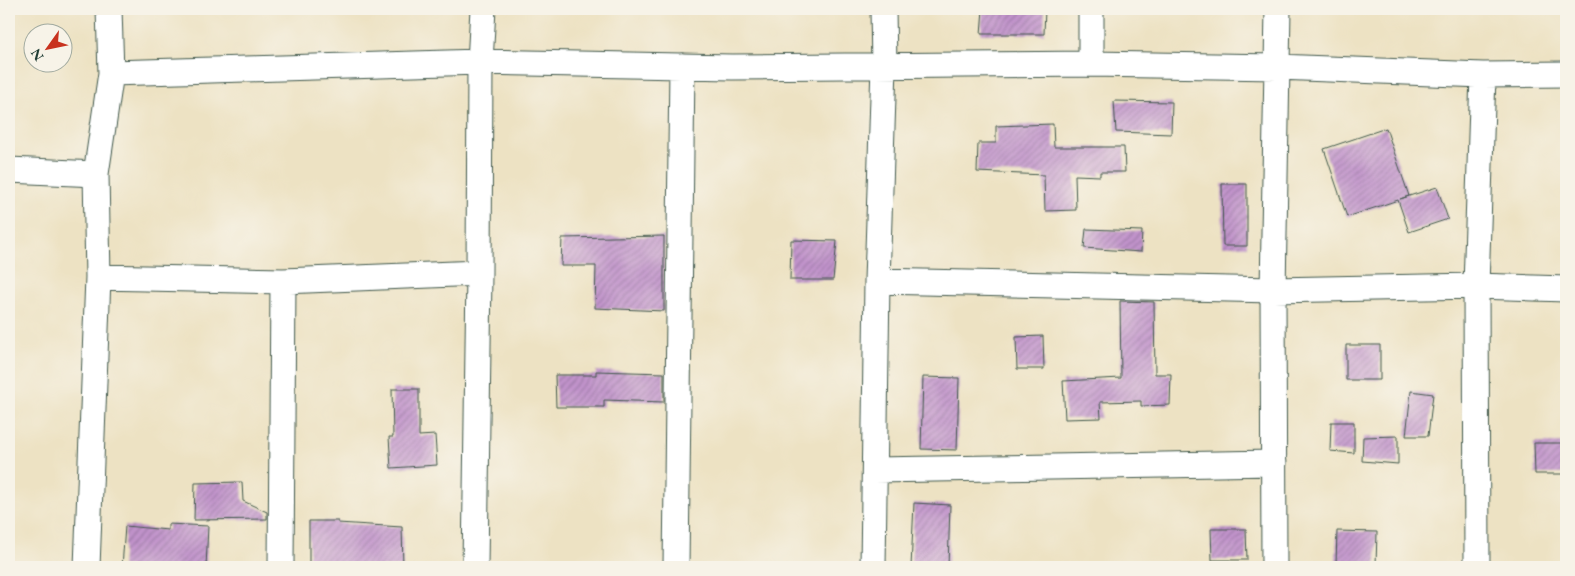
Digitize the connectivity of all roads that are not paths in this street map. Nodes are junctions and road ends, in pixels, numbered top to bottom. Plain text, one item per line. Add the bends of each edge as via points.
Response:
1 (109, 9) edge
2 (483, 9) edge
3 (883, 9) edge
4 (1091, 9) edge
5 (1278, 9) edge
6 (480, 62) junction
7 (1091, 64) junction
8 (682, 66) junction
9 (884, 66) junction
10 (1277, 67) junction
11 (111, 73) junction
12 (1566, 74) edge
13 (1483, 75) junction
14 (9, 170) edge
15 (96, 174) junction
16 (479, 273) junction
17 (98, 277) junction
18 (284, 281) junction
19 (877, 281) junction
20 (1476, 286) junction
21 (1566, 289) edge
22 (1273, 290) junction
23 (1274, 464) junction
24 (875, 470) junction
25 (86, 567) edge
26 (281, 567) edge
27 (475, 567) edge
28 (676, 567) edge
29 (873, 567) edge
30 (1274, 567) edge
31 (1477, 567) edge

1 - 11 street
2 - 6 street
3 - 9 street
4 - 7 street
5 - 10 street
6 - 8 street
6 - 11 street
6 - 16 street
7 - 9 street
7 - 10 street
8 - 9 street
8 - 28 street
9 - 19 street
10 - 13 street
10 - 22 street
11 - 15 street
12 - 13 street
13 - 20 street
14 - 15 street
15 - 17 street
16 - 18 street
16 - 27 street
17 - 18 street
17 - 25 street
18 - 26 street
19 - 22 street
19 - 24 street
20 - 21 street
20 - 22 street
20 - 31 street
22 - 23 street
23 - 24 street
23 - 30 street
24 - 29 street

